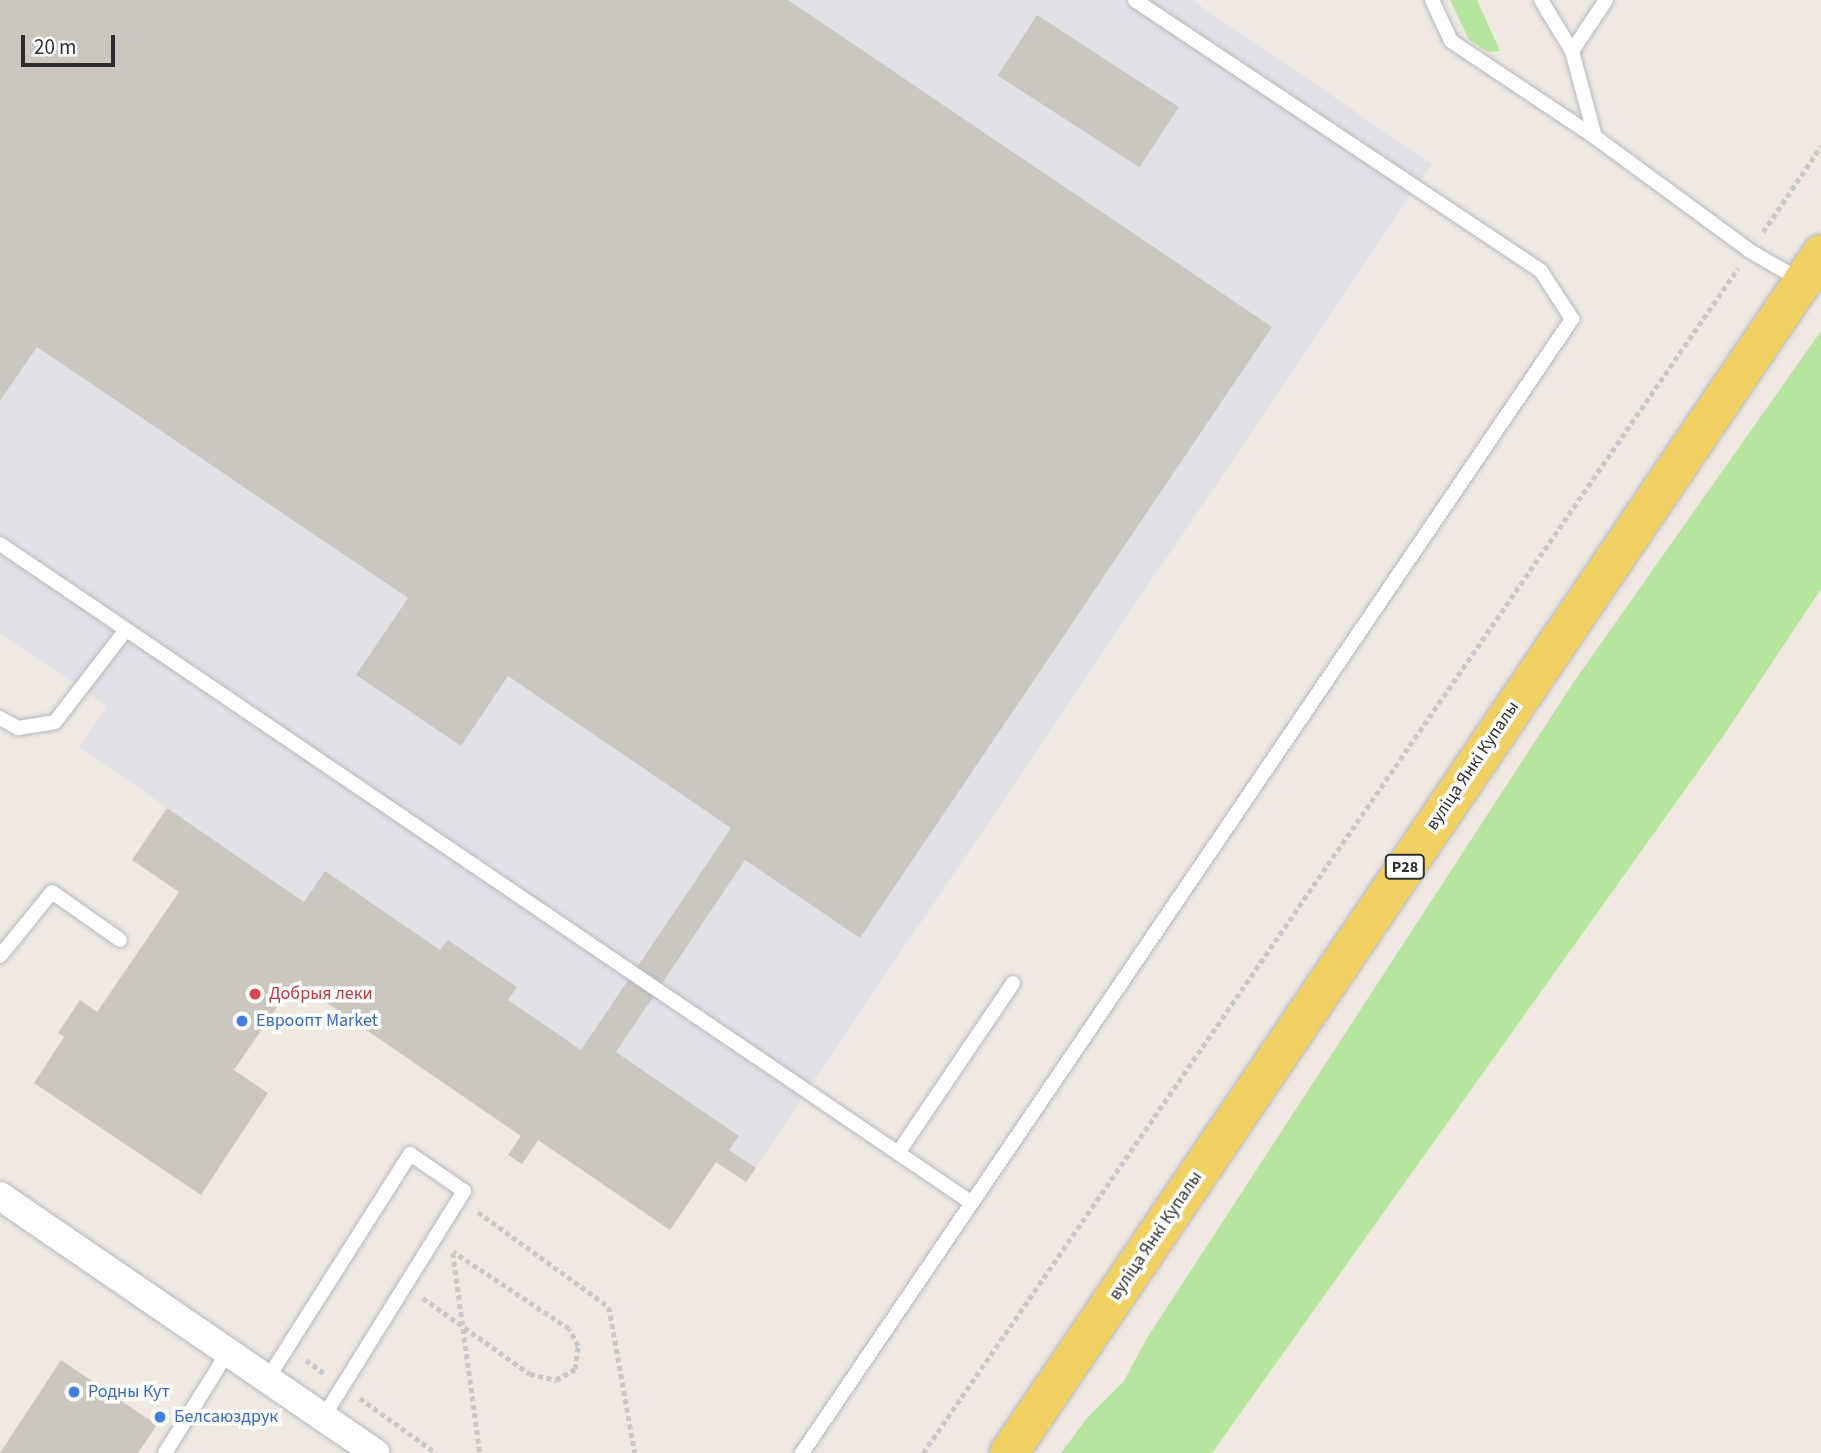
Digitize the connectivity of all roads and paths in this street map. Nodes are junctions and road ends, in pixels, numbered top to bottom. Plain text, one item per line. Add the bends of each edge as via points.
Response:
1 (1135, 0) edge
2 (1432, 0) edge
3 (1541, 0) edge
4 (1606, 0) edge
5 (1573, 51) junction
6 (1595, 137) junction
7 (1821, 146) edge
8 (1750, 251) junction
9 (1811, 267) edge
10 (0, 544) edge
11 (125, 631) junction
12 (0, 718) edge
13 (120, 940) dead end
14 (0, 956) edge
15 (1013, 983) dead end
16 (898, 1153) junction
17 (0, 1196) edge
18 (460, 1199) junction
19 (972, 1203) junction
20 (448, 1217) junction
21 (453, 1251) junction
22 (405, 1285) junction
23 (463, 1328) junction
24 (226, 1354) junction
25 (266, 1381) junction
26 (333, 1435) edge
27 (165, 1453) edge
28 (375, 1453) edge
29 (480, 1453) edge
30 (635, 1453) edge
31 (802, 1453) edge
32 (923, 1453) edge
33 (1009, 1453) edge

1 - 19 lane via 1541,271 1572,319
2 - 6 lane via 1451,41
3 - 5 lane
4 - 5 lane
5 - 6 lane
6 - 8 lane
7 - 8 path
8 - 9 lane
8 - 32 path
9 - 33 main road, вуліца Янкі Купалы / Р28
10 - 11 lane
11 - 12 lane via 55,722 18,728
11 - 16 lane
13 - 14 lane via 52,892
15 - 16 lane
16 - 19 lane
17 - 24 street
18 - 20 lane
18 - 25 lane via 464,1191 410,1154
18 - 30 path via 609,1307
19 - 31 lane
20 - 21 path
20 - 22 lane
21 - 23 path
21 - 23 path via 569,1329 578,1346 575,1369 556,1380 530,1374
22 - 23 path
22 - 26 lane
23 - 29 path
24 - 25 street
24 - 27 lane
25 - 26 street
26 - 28 street

